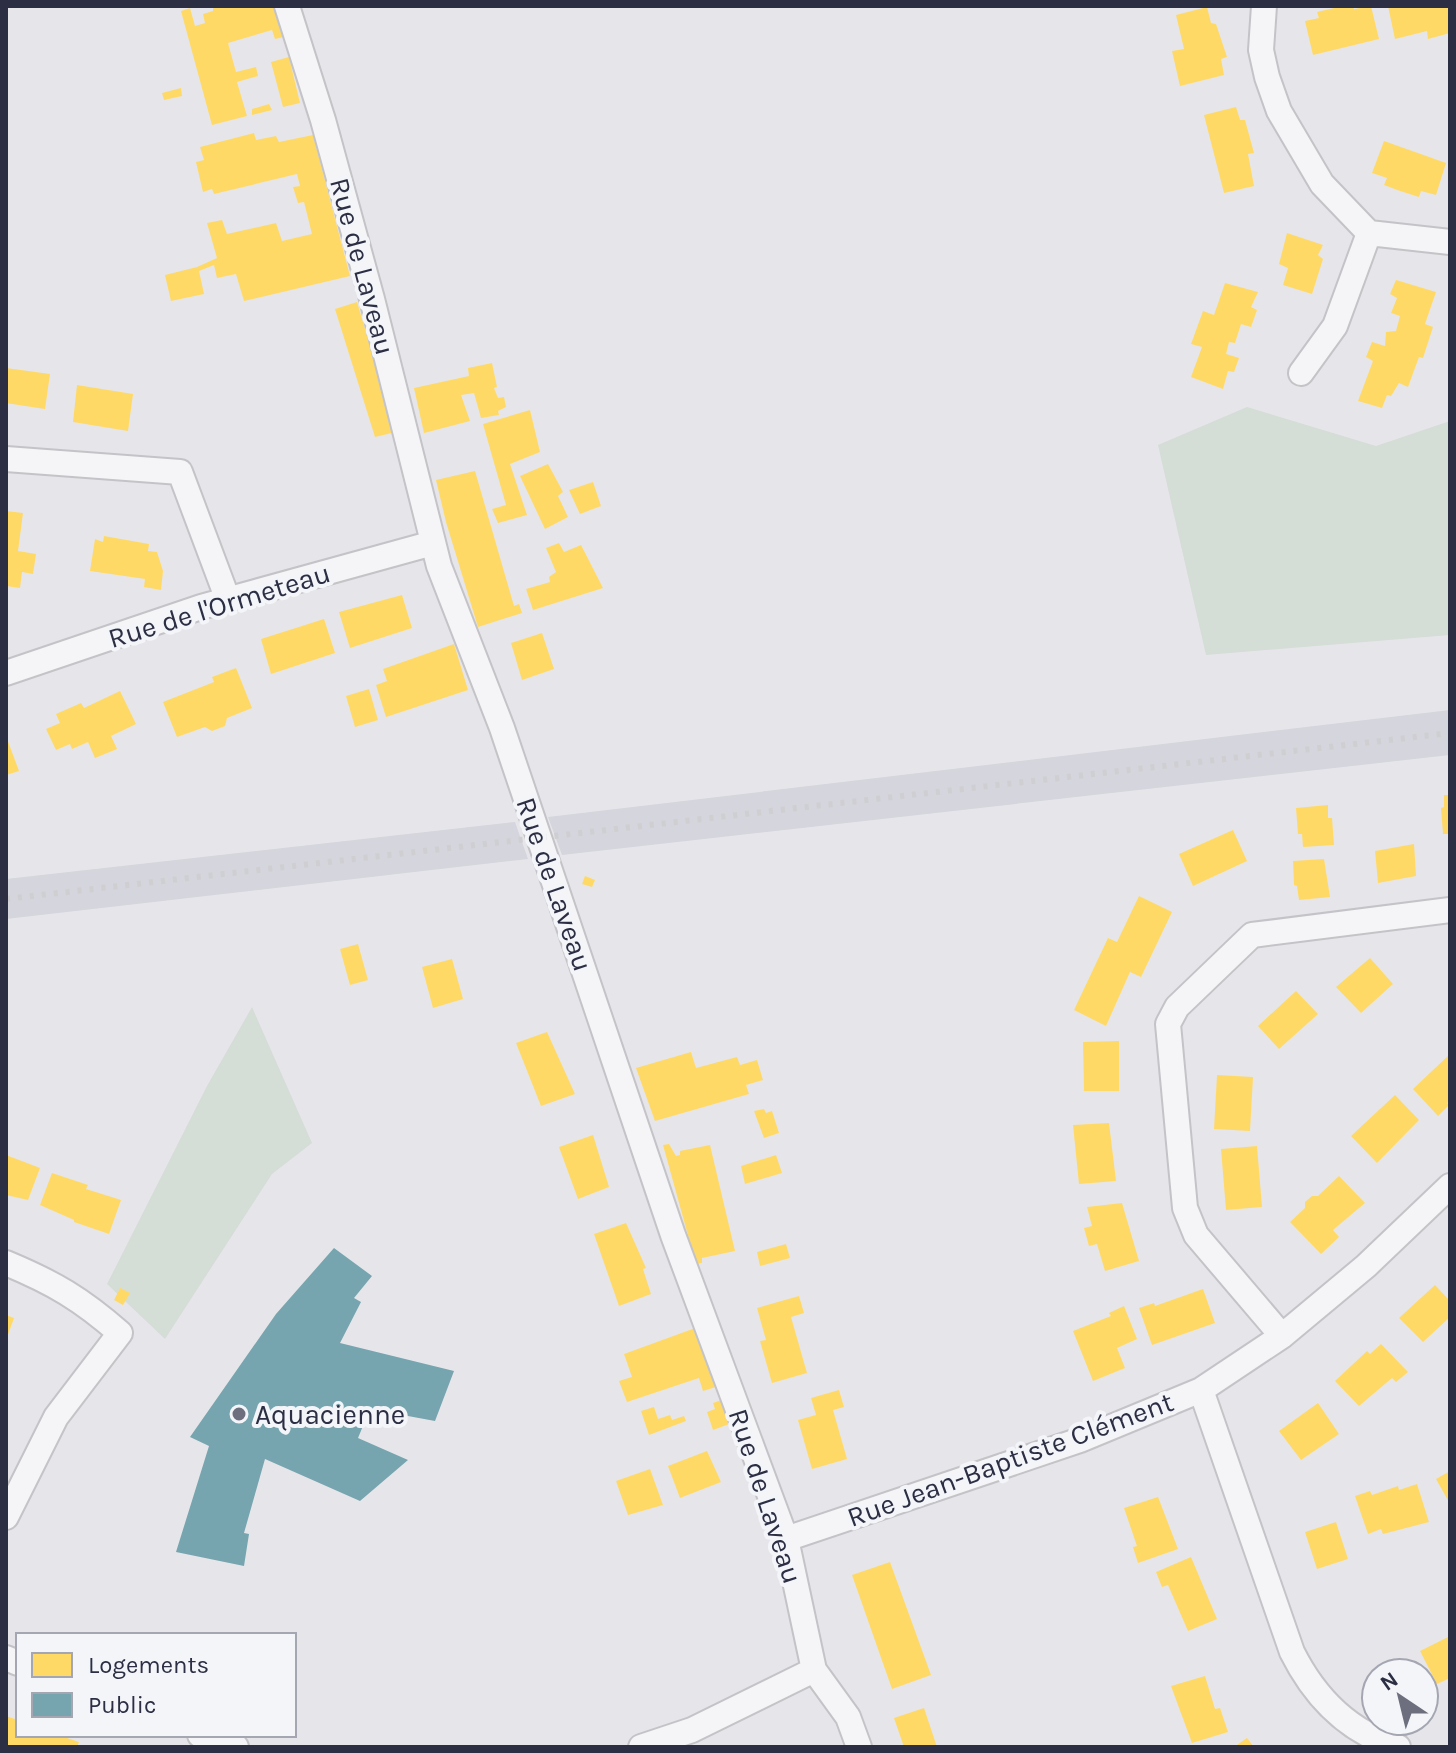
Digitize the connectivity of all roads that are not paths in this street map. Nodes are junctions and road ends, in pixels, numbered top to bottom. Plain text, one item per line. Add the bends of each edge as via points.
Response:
1 (287, 6) edge
2 (1264, 6) edge
3 (1369, 233) junction
4 (1450, 242) edge
5 (1301, 373) dead end
6 (6, 459) edge
7 (433, 543) junction
8 (228, 600) junction
9 (6, 673) edge
10 (1450, 910) edge
11 (1450, 1186) edge
12 (6, 1263) edge
13 (1282, 1336) junction
14 (1201, 1390) junction
15 (6, 1517) edge
16 (786, 1539) junction
17 (814, 1670) junction
18 (206, 1737) edge
19 (236, 1747) edge
20 (641, 1747) edge
21 (859, 1747) edge
22 (1398, 1747) edge

1 - 7 street, Rue de Laveau via 368,284
2 - 3 street via 1261,50 1279,111 1322,184
3 - 4 street
3 - 5 street via 1335,326
6 - 8 street via 180,472
7 - 8 street, Rue de l'Ormeteau
7 - 16 street, Rue de Laveau via 502,728 673,1235
8 - 9 street, Rue de l'Ormeteau
10 - 13 street via 1252,935 1177,1007 1168,1024 1185,1208 1196,1235
11 - 13 street, Rue Jean-Baptiste Clément
12 - 15 street via 84,1301 120,1333 56,1417
13 - 14 street, Rue Jean-Baptiste Clément
14 - 16 street, Rue Jean-Baptiste Clément via 1080,1440
14 - 22 street via 1302,1672 1340,1719
16 - 17 street, Rue de Laveau
17 - 20 street via 692,1730
17 - 21 street, Rue de Laveau via 848,1717
18 - 19 street

